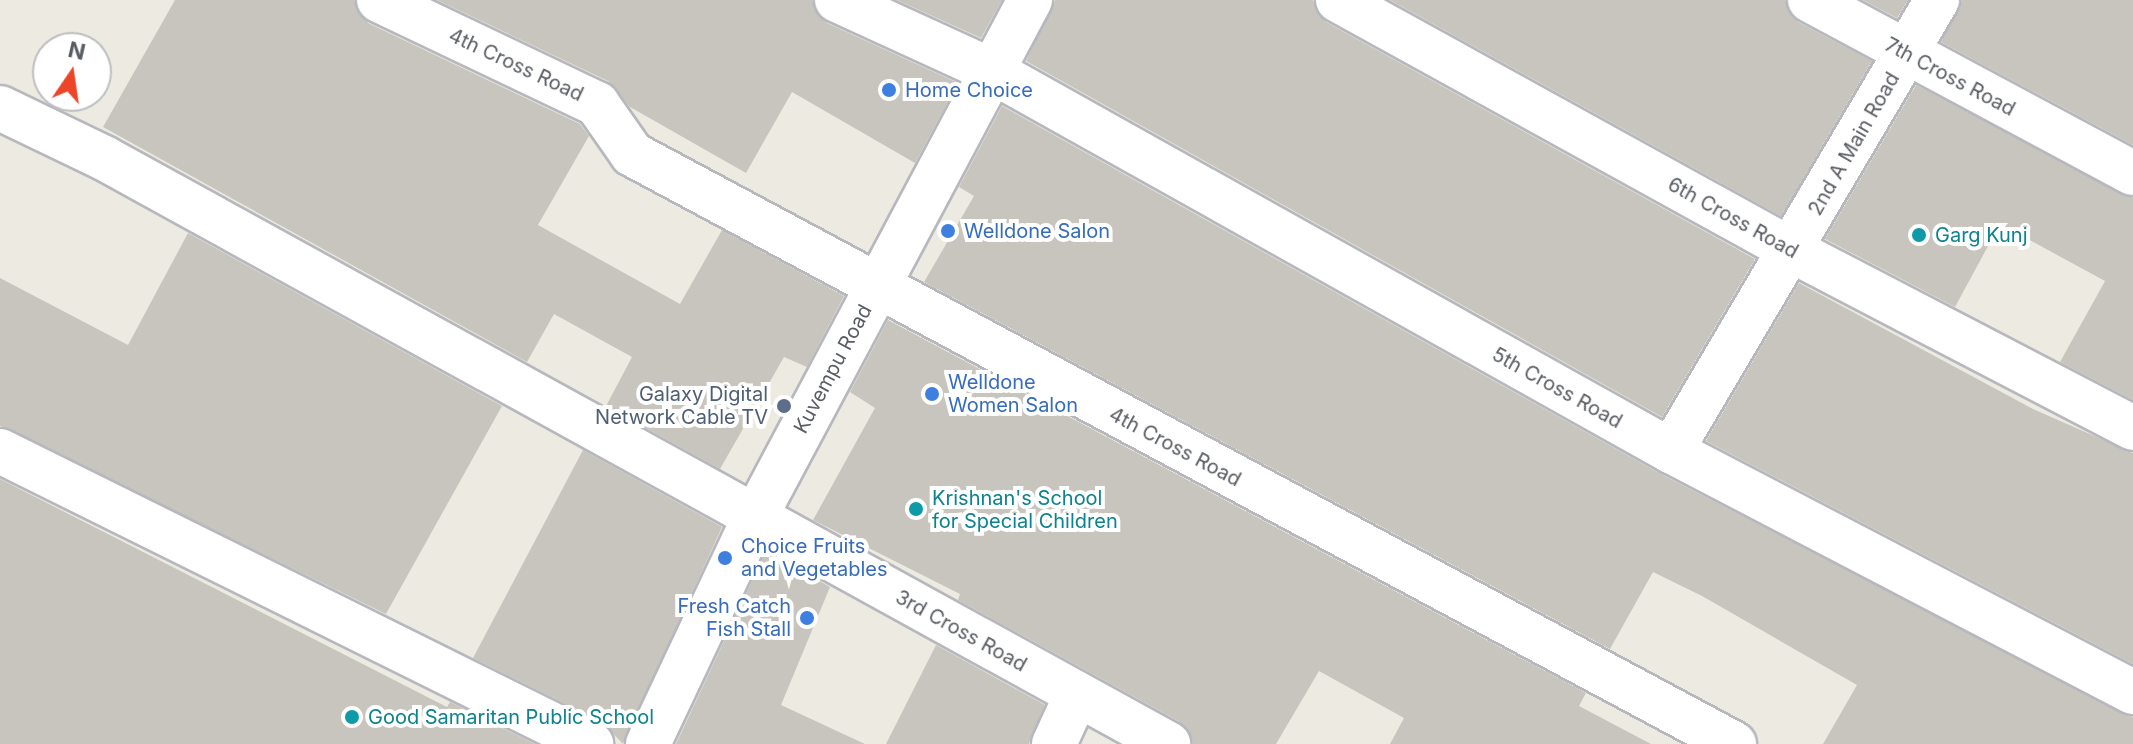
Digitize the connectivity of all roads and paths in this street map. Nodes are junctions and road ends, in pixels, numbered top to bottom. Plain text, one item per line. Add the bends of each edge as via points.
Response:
1 (379, 0) edge
2 (837, 0) edge
3 (1030, 0) edge
4 (1338, 0) edge
5 (1810, 0) edge
6 (1937, 0) edge
7 (1905, 54) junction
8 (988, 69) junction
9 (0, 108) edge
10 (2133, 173) edge
11 (1793, 251) junction
12 (875, 288) junction
13 (2133, 428) edge
14 (0, 451) edge
15 (1671, 451) junction
16 (754, 519) junction
17 (2133, 692) edge
18 (1077, 694) junction
19 (591, 744) edge
20 (648, 744) edge
21 (1054, 744) edge
22 (1168, 744) edge
23 (1734, 744) edge

1 - 12 street, 4th Cross Road via 597,104 632,154
2 - 8 street, 5th Cross Road
3 - 8 street, Kuvempu Road
4 - 11 street, 6th Cross Road
5 - 7 street, 7th Cross Road
6 - 7 street, 2nd A Main Road
7 - 10 street, 7th Cross Road
7 - 11 street, 2nd A Main Road
8 - 12 street, Kuvempu Road
8 - 15 street, 5th Cross Road
9 - 16 street, 3rd Cross Road via 104,158
11 - 13 street, 6th Cross Road
11 - 15 street, 2nd A Main Road
12 - 16 street, Kuvempu Road
12 - 23 street, 4th Cross Road
14 - 19 street
15 - 17 street, 5th Cross Road
16 - 18 street, 3rd Cross Road
16 - 20 street, Kuvempu Road
18 - 21 street
18 - 22 street, 3rd Cross Road

